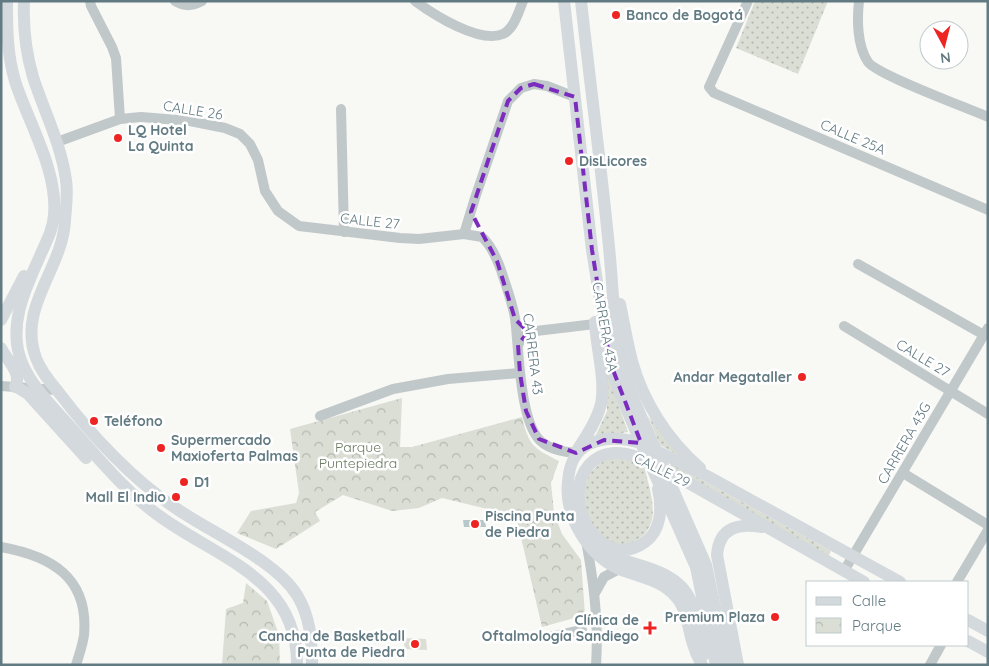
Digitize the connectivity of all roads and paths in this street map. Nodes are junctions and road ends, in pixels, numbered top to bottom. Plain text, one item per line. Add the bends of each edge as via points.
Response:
1 (7, 1) edge
2 (24, 1) edge
3 (90, 1) edge
4 (175, 1) edge
5 (202, 1) edge
6 (415, 1) edge
7 (523, 1) edge
8 (564, 1) edge
9 (581, 1) edge
10 (748, 1) edge
11 (852, 1) edge
12 (859, 1) edge
13 (858, 14) junction
14 (575, 96) junction
15 (341, 110) dead end
16 (988, 117) edge
17 (120, 118) junction
18 (57, 142) junction
19 (52, 187) junction
20 (988, 210) edge
21 (278, 211) joint
22 (471, 212) junction
23 (344, 232) junction
24 (464, 234) junction
25 (481, 236) junction
26 (609, 248) junction
27 (858, 264) dead end
28 (515, 319) junction
29 (1, 320) edge
30 (605, 326) junction
31 (844, 326) dead end
32 (536, 331) junction
33 (986, 332) edge
34 (31, 342) junction
35 (518, 346) junction
36 (3, 351) edge
37 (520, 373) junction
38 (1, 386) edge
39 (16, 387) junction
40 (56, 390) junction
41 (950, 391) junction
42 (988, 414) edge
43 (320, 416) dead end
44 (576, 453) junction
45 (107, 468) junction
46 (654, 471) junction
47 (903, 473) junction
48 (709, 477) junction
49 (988, 525) edge
50 (770, 529) junction
51 (988, 530) edge
52 (586, 540) junction
53 (1, 548) edge
54 (852, 556) junction
55 (619, 569) junction
56 (844, 571) junction
57 (862, 581) edge
58 (898, 581) edge
59 (959, 581) edge
60 (595, 593) junction
61 (969, 621) edge
62 (582, 630) dead end
63 (988, 631) edge
64 (545, 638) dead end
65 (969, 642) edge
66 (940, 646) edge
67 (988, 652) edge
68 (76, 665) edge
69 (297, 665) edge
70 (312, 665) edge
71 (596, 665) edge
72 (702, 665) edge
73 (709, 665) edge
74 (716, 665) edge
75 (727, 665) edge
76 (738, 665) edge
77 (930, 665) edge

1 - 19 main road via 7,35 15,81
2 - 18 main road via 27,49 33,75
3 - 17 street via 116,58
4 - 5 street via 183,6
6 - 7 street via 456,25 487,36 503,34 510,28
8 - 14 main road, CARRERA 43A
9 - 26 main road, CARRERA 43A
10 - 20 street, CALLE 25A via 709,87 714,93
11 - 13 street
12 - 13 street
13 - 16 street via 863,52 868,63 877,70
14 - 22 street via 534,84 522,88 508,101
14 - 30 main road, CARRERA 43A via 592,250
15 - 23 street
17 - 18 street, CALLE 26
17 - 21 street, CALLE 26 via 190,121 240,134 250,144 258,160 265,192
18 - 34 main road via 67,188 64,236 36,303
19 - 29 main road via 50,216 41,244
19 - 45 main road via 54,216 50,234 24,294 17,323 17,346 30,378
21 - 23 street, CALLE 27 via 299,226
22 - 24 street
22 - 25 street, CARRERA 43
23 - 24 street, CALLE 27 via 419,238
24 - 25 street
25 - 28 street, CARRERA 43 via 498,261
26 - 30 main road, CARRERA 43A
26 - 48 main road via 640,386 669,435
27 - 33 street
28 - 32 street
28 - 35 street, CARRERA 43
30 - 32 street
30 - 44 main road via 601,404
30 - 46 main road, CARRERA 43A via 613,374
30 - 75 main road, CARRERA 43A via 629,389 706,564
31 - 41 street, CALLE 27
32 - 35 street via 523,336
33 - 41 street, CARRERA 43G
34 - 36 main road via 15,354
34 - 40 main road via 44,374
35 - 37 street, CARRERA 43
36 - 39 main road via 17,375
37 - 43 street via 448,379 393,389
37 - 44 street, CARRERA 43 via 526,411 539,439 550,447
38 - 39 street
39 - 40 street
39 - 45 main road via 28,394 85,456
40 - 70 main road via 97,438 161,498 262,562 286,581 307,618
41 - 42 street, CALLE 27
41 - 47 street, CARRERA 43G
44 - 48 main road, CALLE 29 via 596,442 631,440
44 - 52 main road via 569,472 568,497 574,520
45 - 69 main road via 157,515 261,582 286,612 293,629
46 - 50 main road, CALLE 29 via 660,503 657,526 647,540 630,549 614,549 599,541 581,512 578,494 581,476 600,456 615,452 641,458
46 - 74 main road, CARRERA 43A via 696,567
47 - 49 street
47 - 54 street, CARRERA 43G
48 - 54 main road, CALLE 29
50 - 56 main road, CALLE 29
50 - 76 main road via 749,525 734,527 726,532 717,548
51 - 59 street
52 - 55 main road via 603,560
52 - 60 street
52 - 73 main road via 606,553 660,572 680,586 691,602
53 - 68 street via 40,558 72,580 84,614 84,636
54 - 56 street, CARRERA 43G
54 - 58 main road, CALLE 29
55 - 60 street via 604,577
55 - 72 main road via 654,582 675,596 684,610 694,649
56 - 57 main road, CALLE 29
60 - 71 street
61 - 63 main road
62 - 64 street
65 - 67 main road
66 - 77 street

